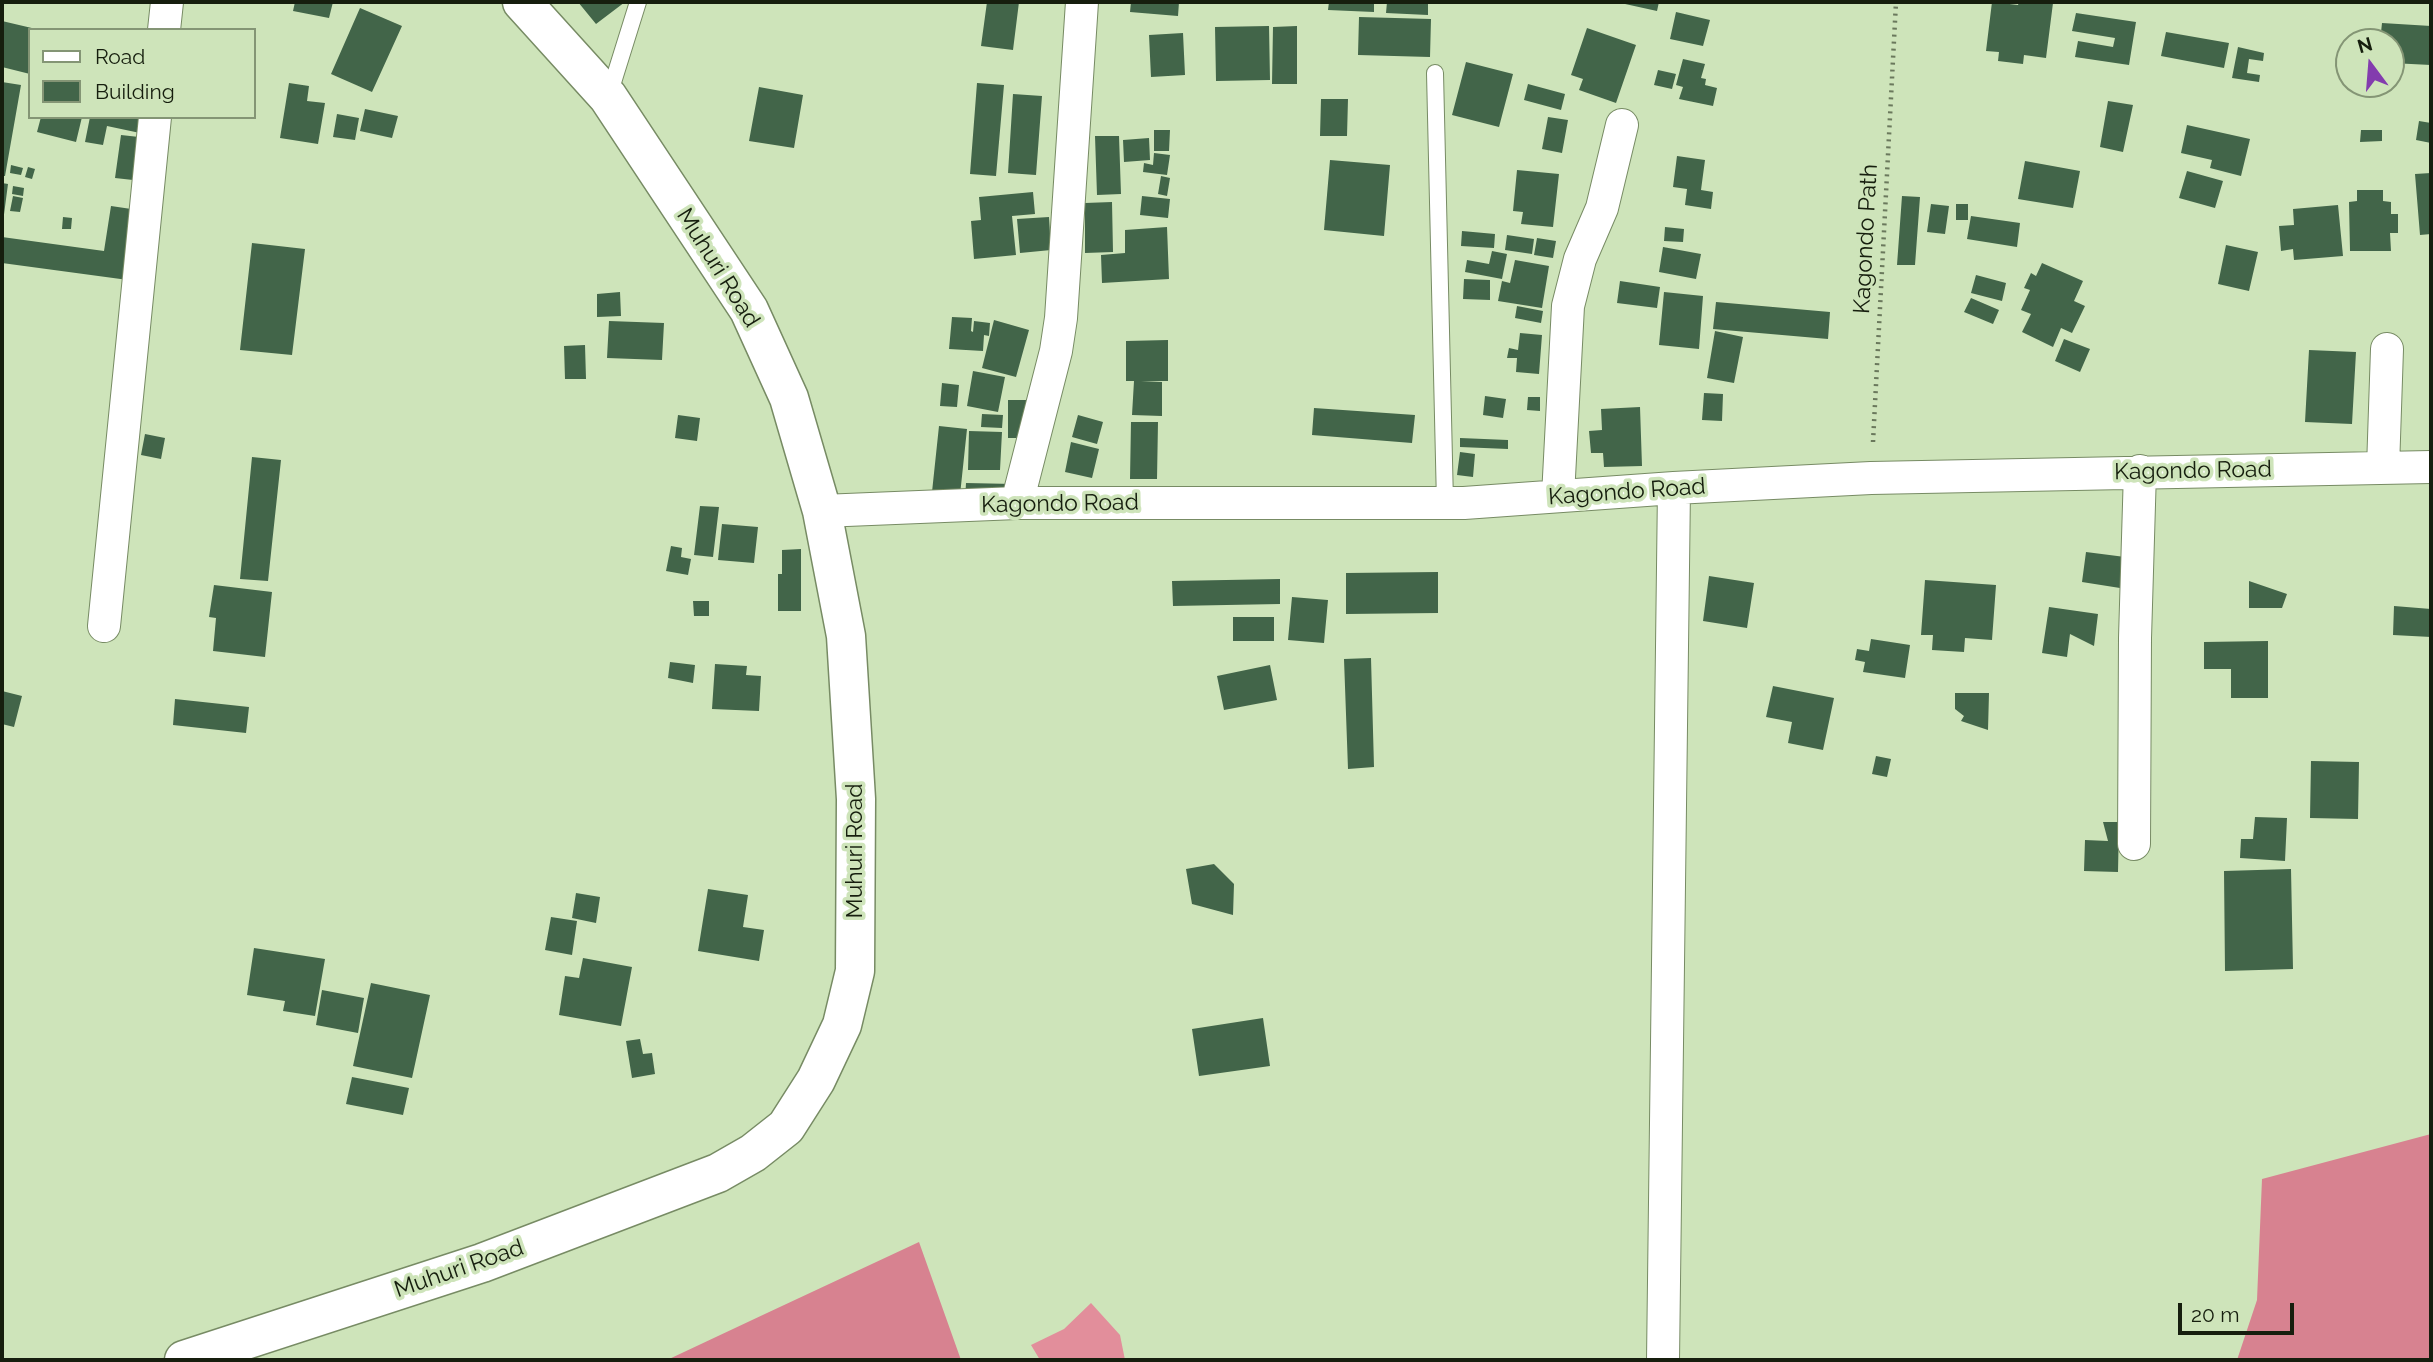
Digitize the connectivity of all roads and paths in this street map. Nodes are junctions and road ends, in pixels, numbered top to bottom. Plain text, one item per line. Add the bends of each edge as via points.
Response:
1 (167, 2) edge
2 (522, 2) edge
3 (638, 2) edge
4 (1082, 2) edge
5 (1896, 2) edge
6 (164, 28) edge
7 (1435, 73) dead end
8 (608, 97) junction
9 (155, 119) edge
10 (1622, 125) dead end
11 (2386, 349) dead end
12 (2431, 467) edge
13 (2383, 468) junction
14 (2140, 471) junction
15 (1871, 478) junction
16 (1674, 488) junction
17 (1558, 496) junction
18 (1017, 503) junction
19 (1445, 503) junction
20 (822, 511) junction
21 (104, 626) dead end
22 (2134, 844) dead end
23 (184, 1360) edge
24 (1663, 1360) edge

1 - 6 street
2 - 8 main road, Muhuri Road
3 - 8 lane
4 - 18 street via 1061,318
5 - 15 path, Kagondo Path
7 - 19 lane
8 - 20 main road, Muhuri Road via 749,310 789,398
9 - 21 street
10 - 17 street via 1602,208 1580,259 1568,306
11 - 13 street
12 - 13 street, Kagondo Road
13 - 14 street, Kagondo Road
14 - 15 street, Kagondo Road
14 - 22 street
15 - 16 street, Kagondo Road
16 - 17 street, Kagondo Road
16 - 24 street
17 - 19 street, Kagondo Road
18 - 19 street, Kagondo Road
18 - 20 street, Kagondo Road
20 - 23 main road, Muhuri Road via 846,636 856,799 855,971 842,1025 816,1080 786,1127 754,1153 718,1173 482,1263

